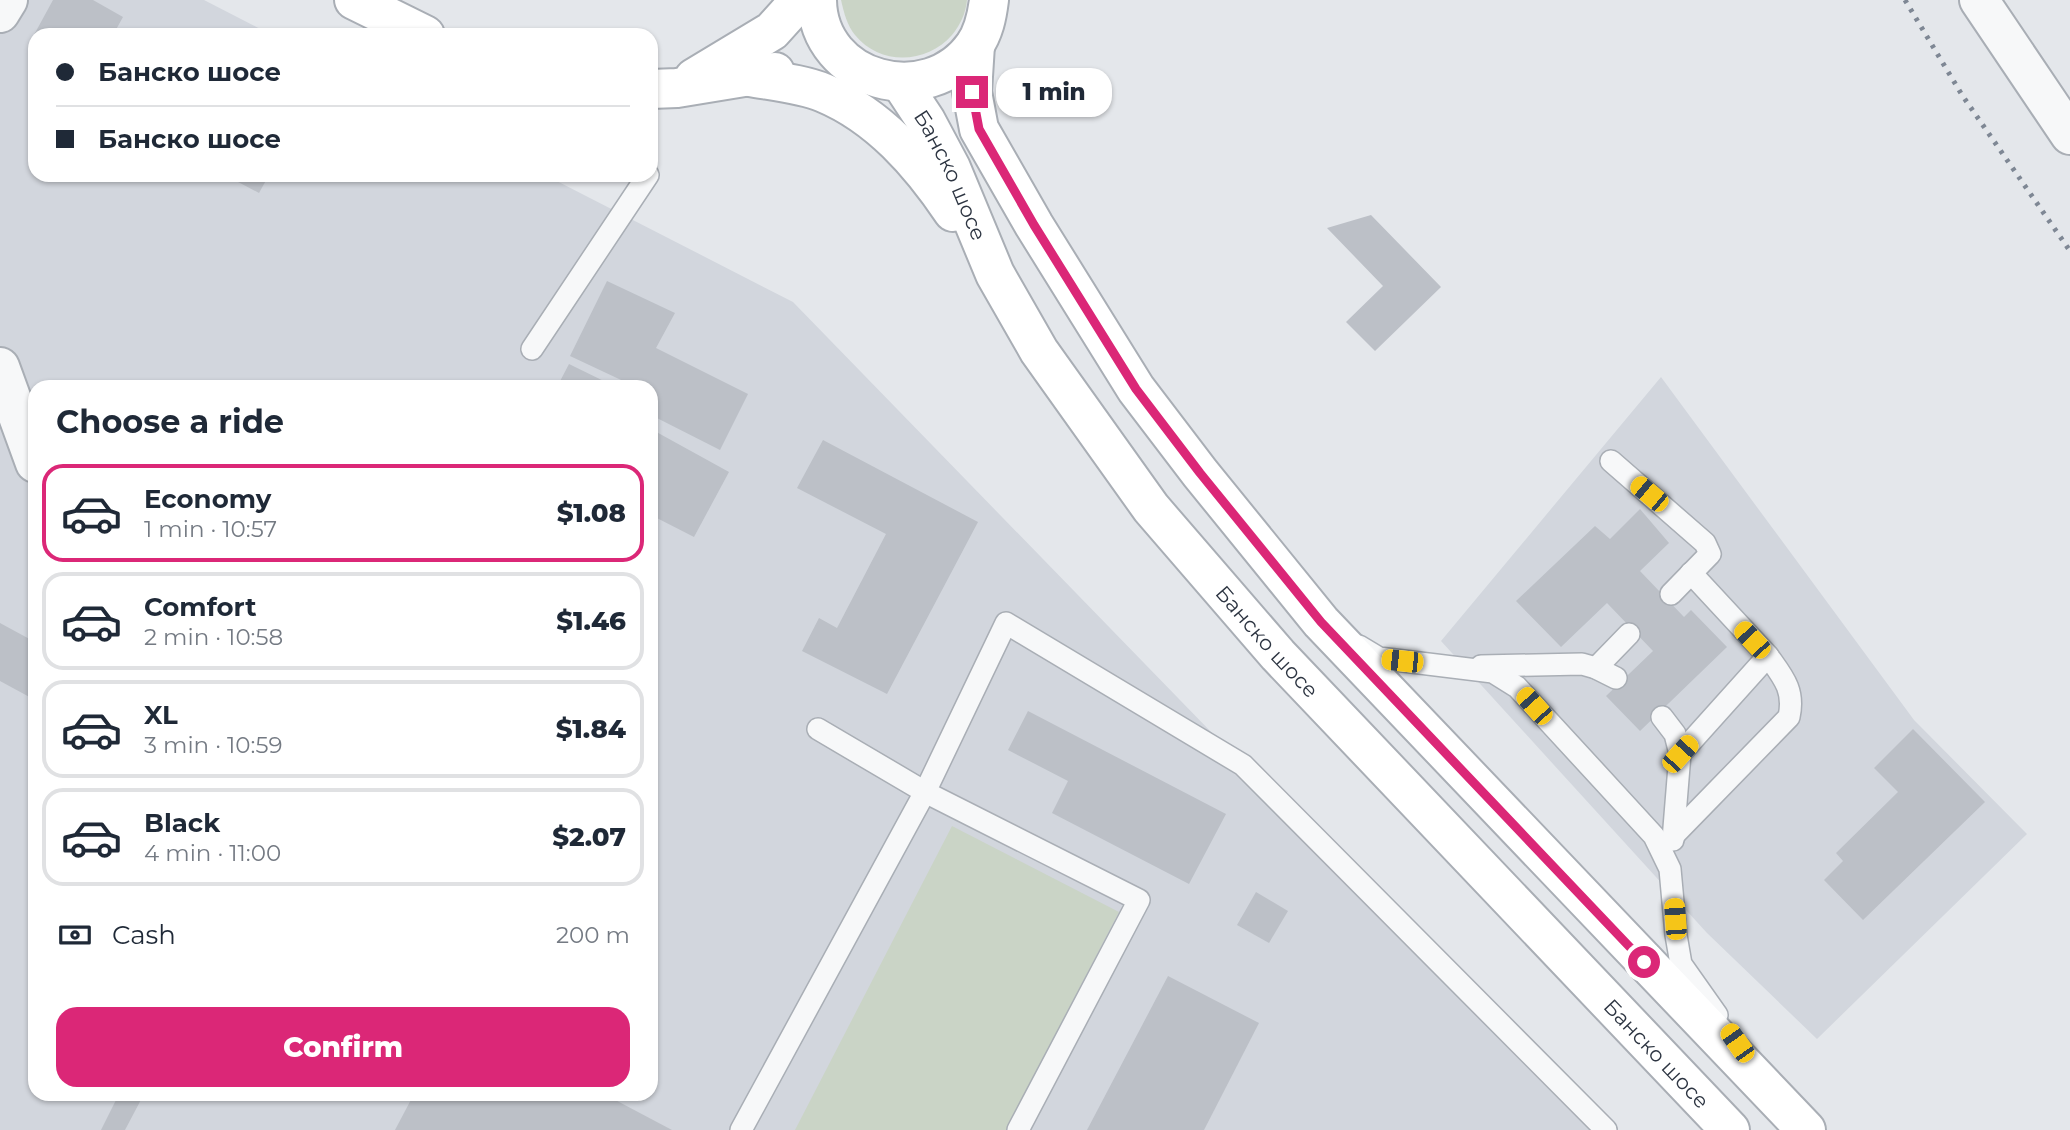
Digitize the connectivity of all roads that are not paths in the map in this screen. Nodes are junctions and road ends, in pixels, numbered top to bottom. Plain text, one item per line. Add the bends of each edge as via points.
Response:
1 (8, 0) edge
2 (354, 0) edge
3 (800, 0) edge
4 (817, 0) edge
5 (989, 0) edge
6 (1979, 0) edge
7 (0, 13) edge
8 (411, 28) edge
9 (975, 45) junction
10 (846, 62) junction
11 (750, 77) junction
12 (901, 83) junction
13 (664, 89) edge
14 (2070, 135) edge
15 (644, 182) edge
16 (995, 274) junction
17 (532, 349) dead end
18 (0, 366) edge
19 (28, 444) edge
20 (1611, 461) dead end
21 (1691, 573) junction
22 (1671, 594) dead end
23 (1321, 622) junction
24 (1629, 635) dead end
25 (1768, 656) junction
26 (1450, 666) junction
27 (1596, 668) junction
28 (1616, 678) dead end
29 (1662, 717) dead end
30 (818, 729) dead end
31 (1680, 754) junction
32 (925, 792) junction
33 (1674, 835) junction
34 (1670, 869) junction
35 (1778, 1103) junction
36 (741, 1130) edge
37 (1018, 1130) edge
38 (1606, 1130) edge
39 (1730, 1130) edge
40 (1806, 1130) edge

1 - 7 street
2 - 8 main road
3 - 13 main road via 772,31
4 - 10 main road via 827,39
5 - 9 main road
6 - 14 street
9 - 12 main road via 955,65 931,78
9 - 23 main road via 972,92 979,129 1034,225 1136,389
10 - 11 main road
10 - 12 main road via 872,77
11 - 13 main road
11 - 16 main road via 823,92 893,138 935,186
12 - 16 main road, Банско шосе via 951,168
15 - 17 lane
16 - 39 main road, Банско шосе via 1039,351 1160,518 1278,655
18 - 19 street
20 - 21 lane via 1705,543 1710,554
21 - 22 lane
21 - 25 lane
23 - 26 lane via 1379,659
23 - 35 main road
24 - 27 lane
25 - 31 lane
25 - 33 lane via 1785,679 1792,701 1789,716
26 - 27 lane via 1581,664
26 - 34 lane via 1493,672 1517,687 1654,836
27 - 28 lane
29 - 31 lane via 1675,734
30 - 32 lane
31 - 33 lane
32 - 36 lane
32 - 37 lane via 1139,900
32 - 38 lane via 1006,624 1242,765
33 - 34 lane
34 - 35 lane via 1681,964
35 - 40 main road

